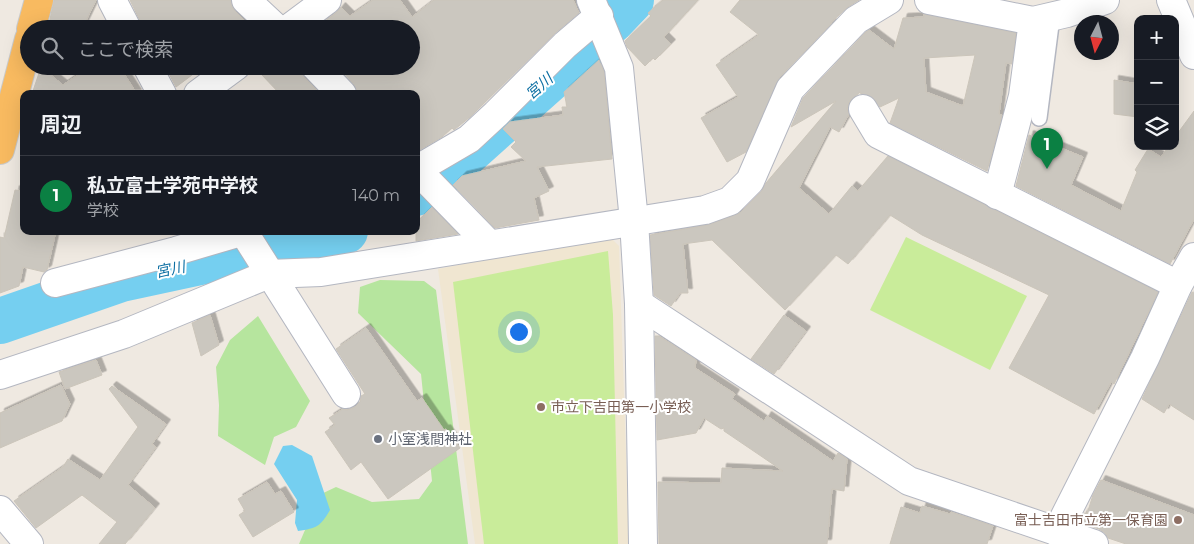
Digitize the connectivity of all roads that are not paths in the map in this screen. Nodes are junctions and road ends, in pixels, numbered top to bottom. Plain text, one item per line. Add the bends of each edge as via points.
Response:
1 (39, 0) edge
2 (112, 0) edge
3 (246, 0) edge
4 (327, 0) edge
5 (889, 0) edge
6 (928, 0) edge
7 (1105, 0) edge
8 (1171, 0) edge
9 (595, 8) edge
10 (1042, 19) junction
11 (34, 20) edge
12 (122, 20) edge
13 (267, 20) edge
14 (300, 20) edge
15 (1194, 55) edge
16 (20, 73) edge
17 (152, 75) edge
18 (224, 75) edge
19 (324, 75) edge
20 (160, 90) edge
21 (203, 90) edge
22 (338, 90) edge
23 (863, 109) dead end
24 (1039, 118) dead end
25 (0, 150) edge
26 (420, 168) edge
27 (420, 174) edge
28 (998, 195) junction
29 (634, 220) junction
30 (232, 235) edge
31 (245, 235) edge
32 (489, 244) junction
33 (1194, 258) edge
34 (269, 274) junction
35 (55, 283) dead end
36 (1178, 285) junction
37 (638, 304) junction
38 (0, 375) edge
39 (346, 394) dead end
40 (0, 510) edge
41 (1057, 532) junction
42 (29, 544) edge
43 (643, 544) edge
44 (1094, 544) edge

1 - 11 highway
2 - 12 street
3 - 13 street
4 - 14 street
5 - 29 street via 856,20 790,90 750,181 730,201 705,210
6 - 10 street
7 - 10 street
8 - 15 street
9 - 26 street via 565,45 469,139
9 - 29 street via 619,68
10 - 24 lane
10 - 28 street
16 - 25 highway
17 - 20 street
18 - 21 street
19 - 22 street
23 - 28 street via 878,134
27 - 32 street
28 - 36 street
29 - 32 street
29 - 37 street
30 - 35 street
31 - 34 street
32 - 34 street via 321,272
33 - 36 street
34 - 38 street via 124,334
34 - 39 street
36 - 41 street
37 - 41 street via 909,481
37 - 43 street
40 - 42 street
41 - 44 street

